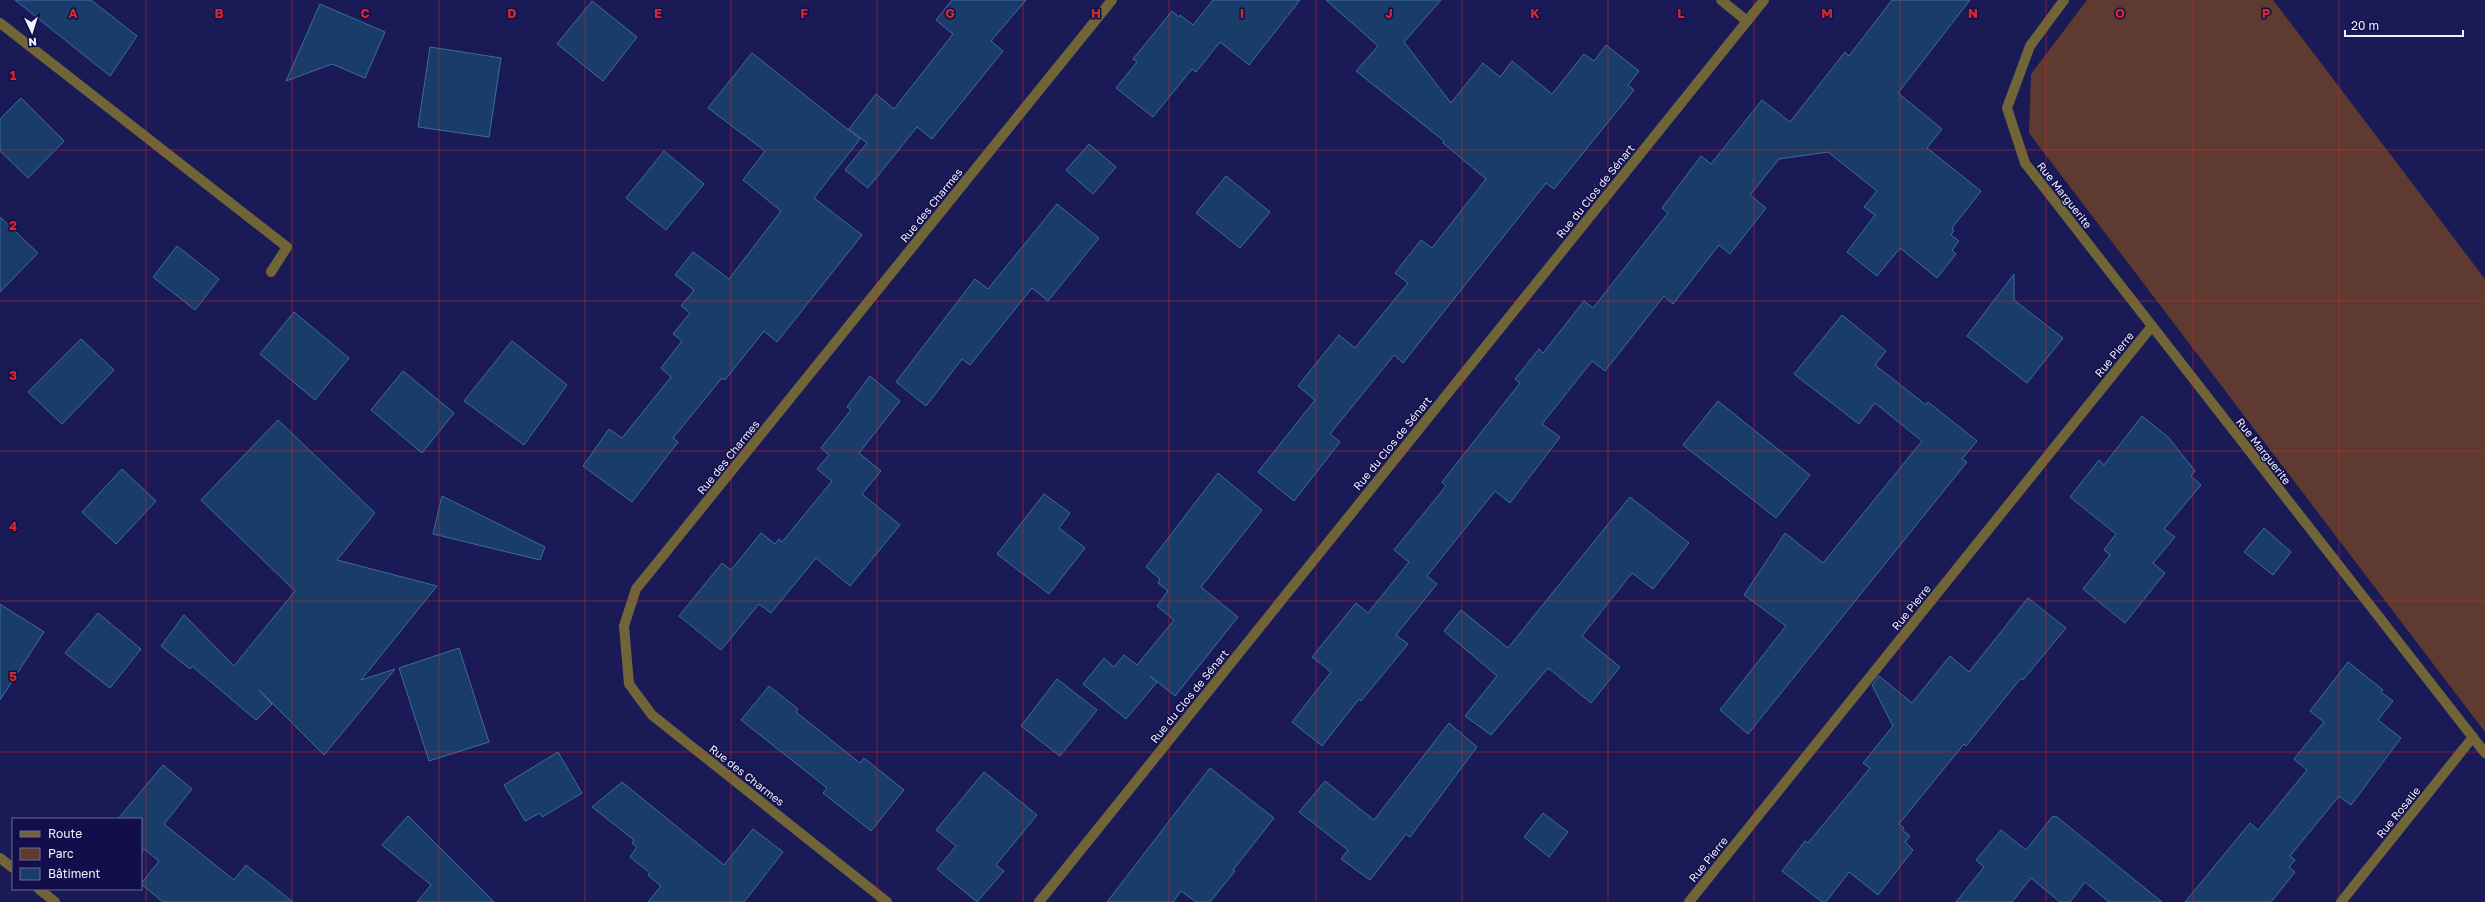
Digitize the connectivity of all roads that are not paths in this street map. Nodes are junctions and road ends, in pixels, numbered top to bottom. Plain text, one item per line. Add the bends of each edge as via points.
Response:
1 (1112, 0) edge
2 (1721, 0) edge
3 (1764, 0) edge
4 (2064, 0) edge
5 (1746, 21) junction
6 (0, 23) edge
7 (271, 272) dead end
8 (2152, 326) junction
9 (2473, 737) junction
10 (2485, 753) edge
11 (0, 858) edge
12 (12, 867) edge
13 (40, 890) edge
14 (55, 902) edge
15 (887, 902) edge
16 (1039, 902) edge
17 (1689, 902) edge
18 (2341, 902) edge

1 - 15 street, Rue des Charmes via 636,589 624,626 629,684 652,715
2 - 5 street
3 - 5 street, Rue du Clos de Sénart
4 - 8 street, Rue Marguerite via 2030,46 2007,108 2025,163
5 - 16 street, Rue du Clos de Sénart
6 - 7 street via 287,247
8 - 9 street, Rue Marguerite
8 - 17 street, Rue Pierre
9 - 10 street, Rue Marguerite
9 - 18 street, Rue Rosalie
11 - 12 street
13 - 14 street

